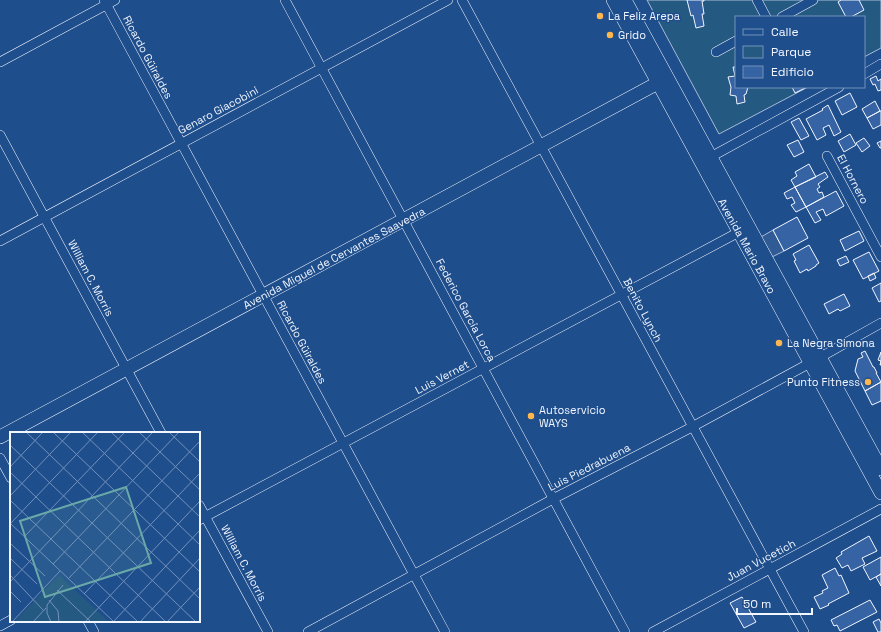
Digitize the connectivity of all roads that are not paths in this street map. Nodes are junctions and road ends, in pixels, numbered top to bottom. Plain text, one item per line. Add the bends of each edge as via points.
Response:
1 (285, 0) edge
2 (448, 0) edge
3 (462, 0) edge
4 (613, 0) edge
5 (625, 0) edge
6 (757, 0) edge
7 (813, 0) edge
8 (108, 2) edge
9 (765, 16) edge
10 (784, 16) edge
11 (735, 42) edge
12 (716, 52) dead end
13 (0, 62) edge
14 (881, 64) edge
15 (322, 68) junction
16 (865, 73) edge
17 (662, 80) junction
18 (837, 88) edge
19 (0, 135) edge
20 (181, 144) junction
21 (540, 146) junction
22 (827, 156) dead end
23 (706, 160) junction
24 (44, 217) junction
25 (404, 220) junction
26 (739, 232) junction
27 (0, 241) edge
28 (881, 256) edge
29 (621, 295) junction
30 (263, 296) junction
31 (881, 323) edge
32 (815, 360) junction
33 (484, 368) junction
34 (126, 369) junction
35 (692, 427) junction
36 (160, 432) edge
37 (0, 437) edge
38 (343, 444) junction
39 (0, 458) edge
40 (881, 469) edge
41 (10, 476) edge
42 (881, 493) edge
43 (553, 499) junction
44 (881, 510) edge
45 (202, 519) edge
46 (769, 569) junction
47 (414, 574) junction
48 (10, 621) edge
49 (89, 622) edge
50 (0, 626) edge
51 (94, 632) edge
52 (268, 632) edge
53 (308, 632) edge
54 (445, 632) edge
55 (625, 632) edge
56 (653, 632) edge
57 (804, 632) edge

1 - 15 street, Federico García Lorca
2 - 15 street, Genaro Giacobini
3 - 21 street, Benito Lynch
4 - 17 main road, Avenida Mario Bravo
5 - 17 main road, Avenida Mario Bravo
6 - 9 street
7 - 10 street
8 - 13 street
8 - 20 street, Ricardo Güiraldes
11 - 12 street
14 - 16 street
15 - 20 street, Genaro Giacobini
15 - 25 street, Federico García Lorca
17 - 21 main road, Avenida Miguel de Cervantes Saavedra
17 - 23 main road, Avenida Mario Bravo
18 - 23 street
19 - 24 street, William C. Morris
20 - 24 street, Genaro Giacobini
20 - 30 street, Ricardo Güiraldes
21 - 25 main road, Avenida Miguel de Cervantes Saavedra
21 - 29 street, Benito Lynch
22 - 28 street, El Hornero
23 - 26 main road, Avenida Mario Bravo
23 - 32 main road, Avenida Mario Bravo
24 - 27 street, Genaro Giacobini
24 - 34 street, William C. Morris
25 - 30 main road, Avenida Miguel de Cervantes Saavedra
25 - 33 street, Federico García Lorca
26 - 29 street, Luis Vernet
26 - 32 main road, Avenida Mario Bravo
29 - 33 street, Luis Vernet
29 - 35 street, Benito Lynch
30 - 34 main road, Avenida Miguel de Cervantes Saavedra
30 - 38 street, Ricardo Güiraldes
31 - 32 street, Luis Piedrabuena
32 - 35 street, Luis Piedrabuena
32 - 40 main road, Avenida Mario Bravo
32 - 42 main road, Avenida Mario Bravo
33 - 38 street, Luis Vernet
33 - 43 street, Federico García Lorca
34 - 36 street, William C. Morris
34 - 37 main road, Avenida Miguel de Cervantes Saavedra
35 - 43 street, Luis Piedrabuena
35 - 46 street, Benito Lynch
38 - 45 street, Luis Vernet
38 - 47 street, Ricardo Güiraldes
39 - 41 street
43 - 47 street, Luis Piedrabuena
43 - 55 street, Federico García Lorca
44 - 46 street, Juan Vucetich
45 - 52 street, William C. Morris
46 - 56 street, Juan Vucetich
46 - 57 street, Benito Lynch
47 - 53 street, Luis Piedrabuena
47 - 54 street, Ricardo Güiraldes
48 - 50 street
49 - 51 street

